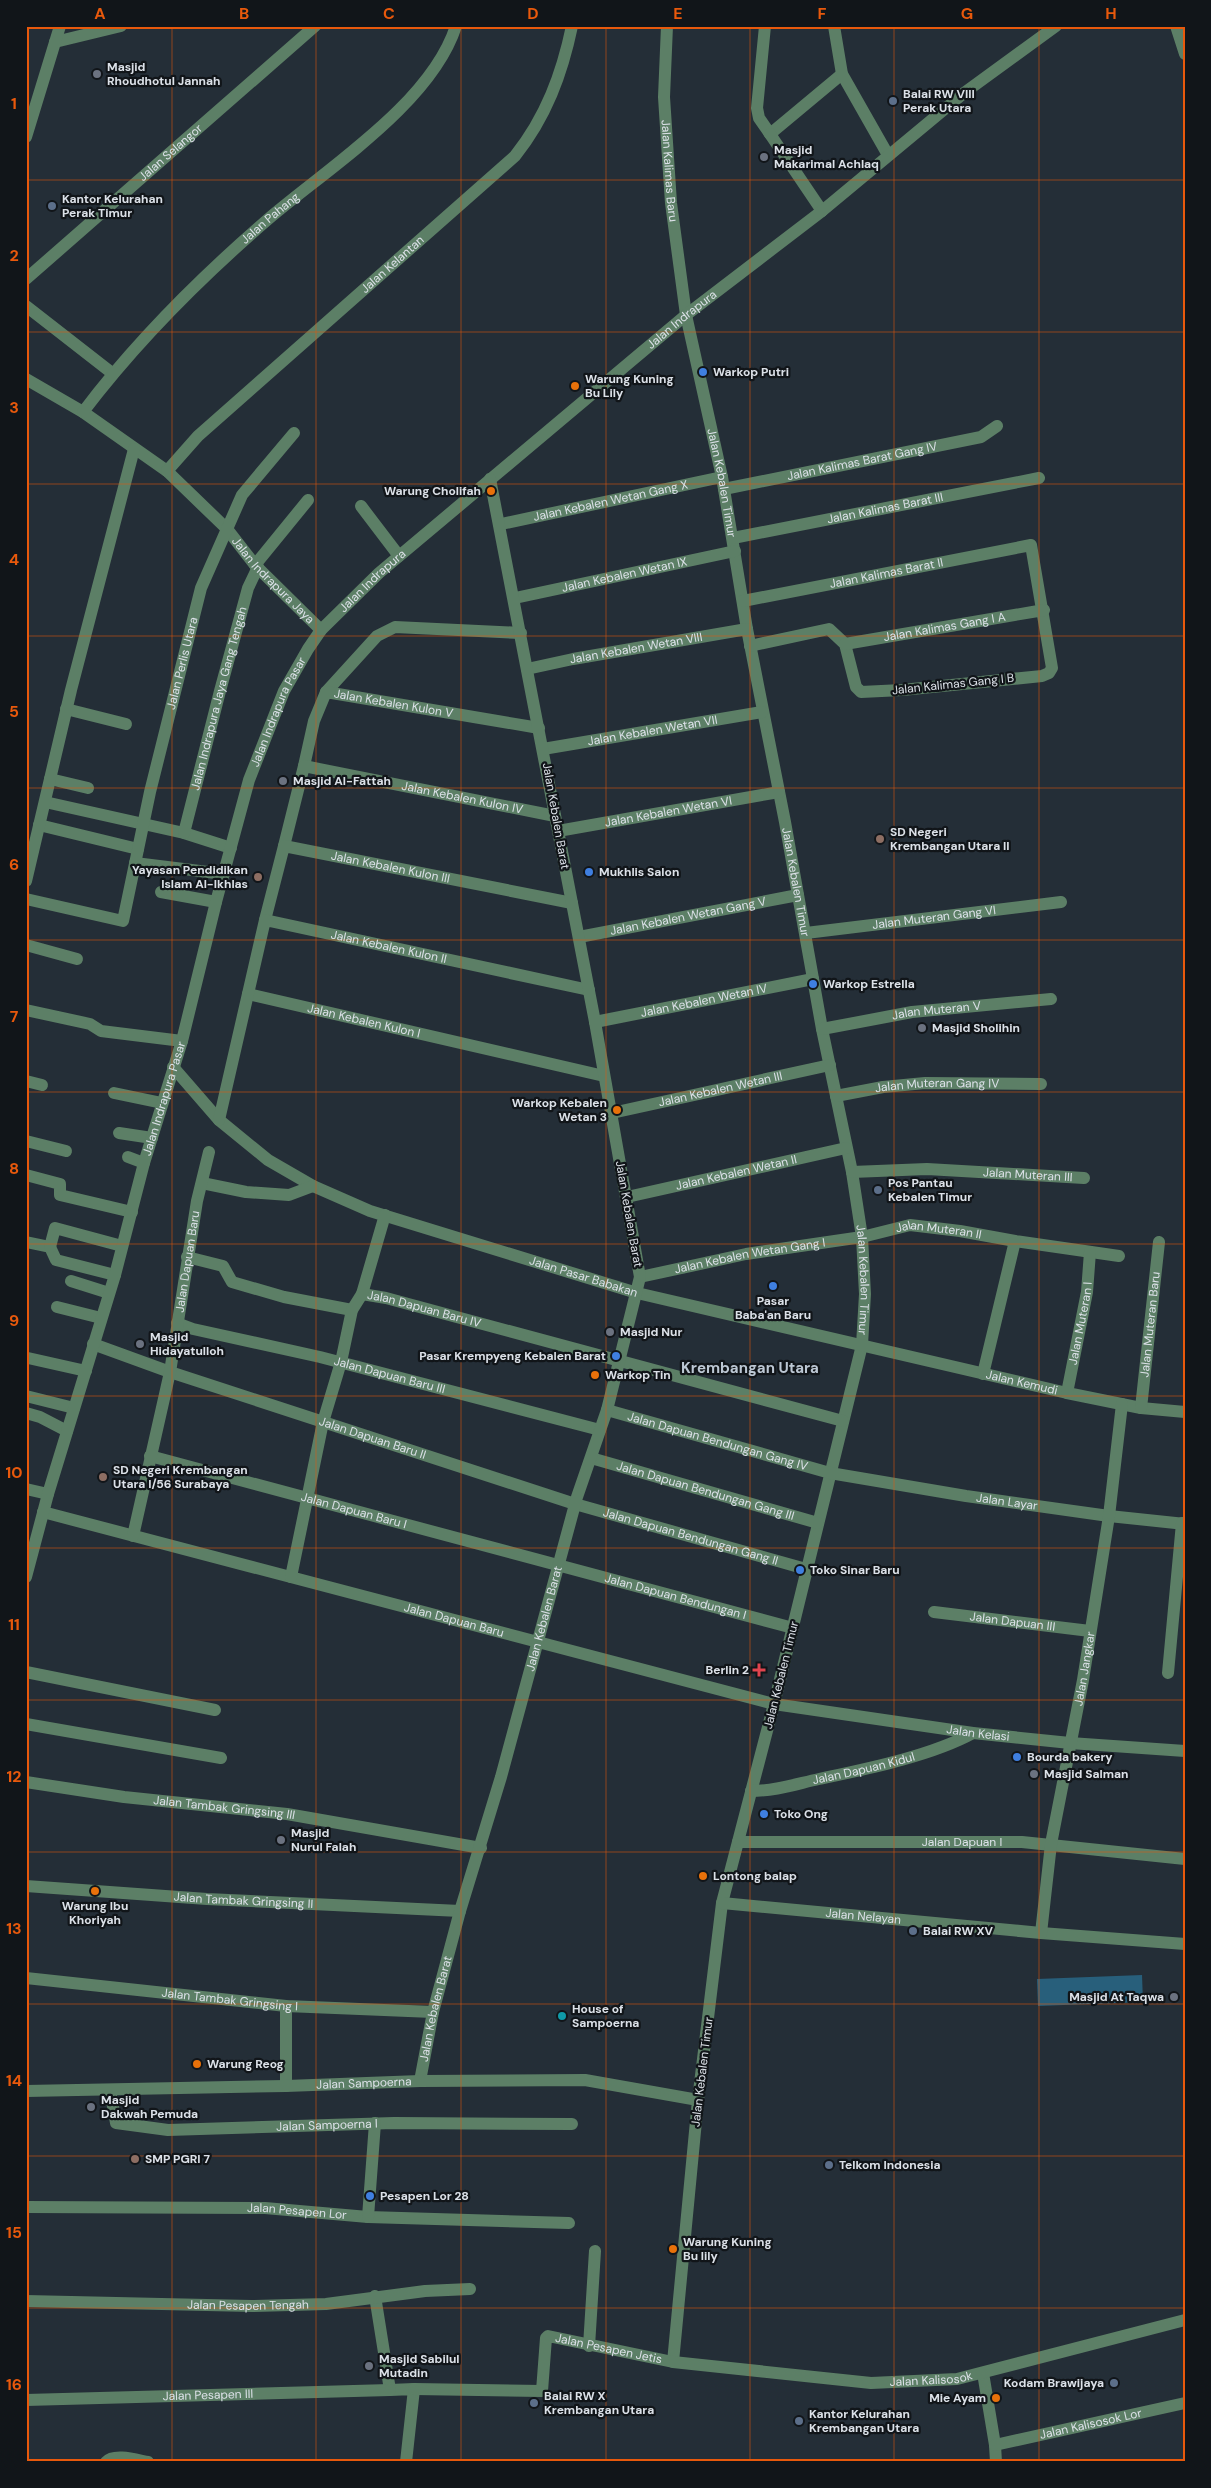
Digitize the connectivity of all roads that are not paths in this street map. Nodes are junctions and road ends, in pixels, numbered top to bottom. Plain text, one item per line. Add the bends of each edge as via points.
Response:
1 (60, 26) edge
2 (121, 26) edge
3 (315, 26) edge
4 (456, 26) edge
5 (572, 26) edge
6 (666, 26) edge
7 (765, 26) edge
8 (834, 26) edge
9 (1056, 26) edge
10 (1176, 26) edge
11 (98, 29) edge
12 (54, 42) junction
13 (1185, 54) edge
14 (842, 74) junction
15 (770, 134) junction
16 (26, 137) edge
17 (888, 155) junction
18 (822, 211) junction
19 (26, 279) edge
20 (26, 306) edge
21 (686, 315) junction
22 (112, 373) junction
23 (26, 379) edge
24 (83, 412) junction
25 (997, 426) dead end
26 (294, 433) dead end
27 (134, 449) junction
28 (167, 471) junction
29 (1039, 478) dead end
30 (490, 479) junction
31 (723, 483) junction
32 (308, 500) dead end
33 (361, 506) dead end
34 (501, 524) junction
35 (227, 529) junction
36 (733, 538) junction
37 (735, 551) junction
38 (399, 556) junction
39 (257, 566) junction
40 (515, 598) junction
41 (743, 601) junction
42 (1044, 610) junction
43 (746, 629) junction
44 (321, 630) junction
45 (521, 633) junction
46 (845, 644) junction
47 (750, 646) junction
48 (527, 669) junction
49 (326, 692) junction
50 (66, 709) junction
51 (762, 712) junction
52 (126, 724) dead end
53 (539, 728) junction
54 (543, 749) junction
55 (304, 766) junction
56 (50, 779) junction
57 (88, 788) dead end
58 (779, 792) junction
59 (45, 802) junction
60 (555, 816) junction
61 (39, 824) junction
62 (143, 824) junction
63 (558, 831) junction
64 (184, 833) junction
65 (284, 846) junction
66 (231, 848) junction
67 (138, 849) junction
68 (135, 863) junction
69 (224, 874) junction
70 (26, 881) edge
71 (161, 892) dead end
72 (798, 895) junction
73 (26, 899) edge
74 (216, 902) junction
75 (1061, 902) dead end
76 (572, 903) junction
77 (265, 920) junction
78 (806, 933) junction
79 (579, 937) junction
80 (26, 945) edge
81 (77, 959) dead end
82 (813, 979) junction
83 (589, 990) junction
84 (248, 994) junction
85 (1051, 999) dead end
86 (26, 1010) edge
87 (596, 1022) junction
88 (822, 1028) junction
89 (182, 1041) junction
90 (830, 1065) junction
91 (173, 1067) junction
92 (604, 1076) junction
93 (26, 1081) edge
94 (1041, 1084) dead end
95 (42, 1085) dead end
96 (114, 1093) dead end
97 (836, 1096) junction
98 (162, 1103) junction
99 (612, 1113) junction
100 (219, 1120) junction
101 (119, 1133) dead end
102 (152, 1138) junction
103 (26, 1141) edge
104 (846, 1148) junction
105 (66, 1151) dead end
106 (209, 1152) dead end
107 (128, 1157) dead end
108 (144, 1163) junction
109 (852, 1172) junction
110 (26, 1175) edge
111 (1084, 1178) dead end
112 (202, 1183) junction
113 (313, 1186) junction
114 (627, 1197) junction
115 (132, 1212) junction
116 (384, 1215) junction
117 (862, 1236) junction
118 (1015, 1241) junction
119 (26, 1242) edge
120 (1160, 1242) dead end
121 (122, 1246) junction
122 (50, 1250) junction
123 (1090, 1252) junction
124 (1119, 1256) dead end
125 (187, 1257) junction
126 (115, 1275) junction
127 (640, 1277) junction
128 (71, 1281) dead end
129 (109, 1293) junction
130 (637, 1293) junction
131 (362, 1294) junction
132 (57, 1307) dead end
133 (352, 1310) junction
134 (101, 1318) junction
135 (177, 1323) junction
136 (93, 1344) junction
137 (862, 1345) junction
138 (28, 1358) dead end
139 (620, 1361) junction
140 (341, 1362) junction
141 (86, 1370) junction
142 (170, 1372) junction
143 (983, 1374) junction
144 (1067, 1393) junction
145 (26, 1396) edge
146 (1122, 1404) junction
147 (74, 1408) junction
148 (1142, 1408) junction
149 (607, 1410) junction
150 (1185, 1412) edge
151 (26, 1413) edge
152 (843, 1421) junction
153 (323, 1422) junction
154 (600, 1430) junction
155 (67, 1431) junction
156 (150, 1456) junction
157 (591, 1458) junction
158 (830, 1473) junction
159 (26, 1489) edge
160 (48, 1494) junction
161 (307, 1497) junction
162 (575, 1504) junction
163 (44, 1512) junction
164 (1109, 1516) junction
165 (818, 1523) junction
166 (1183, 1523) edge
167 (32, 1527) edge
168 (133, 1536) junction
169 (558, 1566) junction
170 (806, 1569) junction
171 (26, 1577) edge
172 (291, 1577) junction
173 (934, 1612) dead end
174 (792, 1628) junction
175 (1090, 1631) junction
176 (536, 1642) junction
177 (26, 1672) edge
178 (1168, 1673) dead end
179 (774, 1704) junction
180 (215, 1710) dead end
181 (26, 1724) edge
182 (973, 1733) junction
183 (1070, 1743) junction
184 (1185, 1751) edge
185 (220, 1758) dead end
186 (26, 1782) edge
187 (751, 1791) junction
188 (738, 1842) junction
189 (1051, 1844) junction
190 (481, 1848) junction
191 (1185, 1859) edge
192 (26, 1886) edge
193 (722, 1903) junction
194 (460, 1911) junction
195 (1041, 1933) junction
196 (1185, 1944) edge
197 (26, 1978) edge
198 (286, 2006) junction
199 (433, 2012) junction
200 (420, 2081) junction
201 (286, 2086) junction
202 (110, 2090) junction
203 (26, 2091) edge
204 (698, 2100) junction
205 (375, 2123) junction
206 (572, 2124) dead end
207 (26, 2207) edge
208 (368, 2217) junction
209 (569, 2223) dead end
210 (595, 2251) dead end
211 (470, 2289) dead end
212 (375, 2296) junction
213 (26, 2301) edge
214 (1185, 2320) edge
215 (589, 2346) junction
216 (673, 2362) junction
217 (983, 2372) junction
218 (414, 2389) junction
219 (390, 2390) junction
220 (26, 2400) edge
221 (1185, 2403) edge
222 (995, 2445) junction
223 (106, 2462) edge
224 (148, 2462) edge
225 (406, 2462) edge
226 (996, 2462) edge

1 - 12 street
2 - 11 street
3 - 19 street, Jalan Selangor
4 - 22 street, Jalan Pahang via 444,54 420,88 358,146 266,221 174,307
5 - 28 street, Jalan Kelantan via 557,82 542,118 515,156 198,436
6 - 21 street, Jalan Kalimas Baru via 664,98 671,203
7 - 15 street via 757,108 759,118
8 - 14 street
9 - 17 street, Jalan Indrapura via 964,93
10 - 13 street
11 - 12 street
12 - 16 street
14 - 15 street
14 - 17 street
15 - 18 street
17 - 18 street, Jalan Indrapura
18 - 21 street, Jalan Indrapura
20 - 22 street
21 - 30 street, Jalan Indrapura
21 - 31 street, Jalan Kebalen Timur
22 - 24 street, Jalan Pahang
23 - 24 street
24 - 27 street
25 - 31 street, Jalan Kalimas Barat Gang IV via 981,437
26 - 35 street, Jalan Perlis Utara via 242,495
27 - 28 street
27 - 50 street
28 - 35 street
29 - 36 street, Jalan Kalimas Barat III
30 - 34 street, Jalan Kebalen Barat
30 - 38 street, Jalan Indrapura
31 - 34 street, Jalan Kebalen Wetan Gang X
31 - 36 street, Jalan Kebalen Timur
32 - 39 street, Jalan Indrapura Jaya Gang Tengah
33 - 38 street
34 - 40 street, Jalan Kebalen Barat
35 - 39 street, Jalan Indrapura Jaya
35 - 62 street, Jalan Perlis Utara via 201,588
36 - 37 street, Jalan Kebalen Timur
37 - 40 street, Jalan Kebalen Wetan IX
37 - 41 street, Jalan Kebalen Timur
38 - 44 street, Jalan Indrapura
39 - 44 street, Jalan Indrapura Jaya
39 - 64 street, Jalan Indrapura Jaya Gang Tengah via 220,690
40 - 45 street, Jalan Kebalen Barat
41 - 42 street, Jalan Kalimas Barat II via 1031,545
41 - 43 street, Jalan Kebalen Timur
42 - 46 street, Jalan Kalimas Gang I A
42 - 46 street, Jalan Kalimas Gang I B via 1052,668 1042,676 861,692 857,690
43 - 47 street, Jalan Kebalen Timur
43 - 48 street, Jalan Kebalen Wetan VIII via 573,658
44 - 66 street, Jalan Indrapura Pasar via 284,691 249,780
45 - 48 street, Jalan Kebalen Barat
45 - 49 street via 394,627 377,636
46 - 47 street via 829,629 822,629
47 - 51 street, Jalan Kebalen Timur
48 - 53 street, Jalan Kebalen Barat
49 - 53 street, Jalan Kebalen Kulon V
49 - 55 street, Jalan Kebalen Kulon V via 314,721
50 - 52 street
50 - 56 street
51 - 54 street, Jalan Kebalen Wetan VII
51 - 58 street, Jalan Kebalen Timur
53 - 54 street, Jalan Kebalen Barat
54 - 60 street, Jalan Kebalen Barat
55 - 60 street, Jalan Kebalen Kulon IV
55 - 65 street
56 - 57 street
56 - 59 street
58 - 63 street, Jalan Kebalen Wetan VI
58 - 72 street, Jalan Kebalen Timur
59 - 61 street
59 - 62 street
60 - 63 street, Jalan Kebalen Barat
61 - 67 street
61 - 70 street
62 - 64 street
62 - 67 street, Jalan Perlis Utara
63 - 76 street, Jalan Kebalen Barat
64 - 66 street
65 - 76 street, Jalan Kebalen Kulon III
65 - 77 street
66 - 69 street, Jalan Indrapura Pasar
67 - 68 street, Jalan Perlis Utara
68 - 69 street
68 - 73 street, Jalan Perlis Utara via 122,922
69 - 74 street, Jalan Indrapura Pasar
71 - 74 street
72 - 78 street, Jalan Kebalen Timur
72 - 79 street, Jalan Kebalen Wetan Gang V
74 - 89 street, Jalan Indrapura Pasar
75 - 78 street, Jalan Muteran Gang VI
76 - 79 street, Jalan Kebalen Barat
77 - 83 street, Jalan Kebalen Kulon II
77 - 84 street
78 - 82 street, Jalan Kebalen Timur
79 - 83 street, Jalan Kebalen Barat
80 - 81 street
82 - 87 street, Jalan Kebalen Wetan IV
82 - 88 street, Jalan Kebalen Timur
83 - 87 street, Jalan Kebalen Barat
84 - 92 street, Jalan Kebalen Kulon I
84 - 100 street
85 - 88 street, Jalan Muteran V via 912,1012
86 - 89 street via 79,1022 101,1031
87 - 92 street, Jalan Kebalen Barat
88 - 90 street, Jalan Kebalen Timur
89 - 91 street, Jalan Indrapura Pasar
90 - 97 street, Jalan Kebalen Timur
90 - 99 street, Jalan Kebalen Wetan III
91 - 98 street, Jalan Indrapura Pasar
91 - 100 street, Jalan Pasar Babakan
92 - 99 street, Jalan Kebalen Barat
93 - 95 street
94 - 97 street, Jalan Muteran Gang IV via 925,1083
96 - 98 street
97 - 104 street, Jalan Kebalen Timur
98 - 102 street, Jalan Indrapura Pasar
99 - 114 street, Jalan Kebalen Barat
100 - 113 street, Jalan Pasar Babakan via 268,1160
101 - 102 street
102 - 108 street, Jalan Indrapura Pasar
103 - 105 street
104 - 109 street, Jalan Kebalen Timur
104 - 114 street, Jalan Kebalen Wetan II
106 - 112 street, Jalan Dapuan Baru
107 - 108 street
108 - 115 street, Jalan Indrapura Pasar
109 - 111 street, Jalan Muteran III via 927,1169
109 - 117 street, Jalan Kebalen Timur
110 - 115 street via 60,1184 60,1195
112 - 113 street via 246,1192 289,1195
112 - 125 street, Jalan Dapuan Baru
113 - 116 street, Jalan Pasar Babakan
114 - 127 street, Jalan Kebalen Barat
115 - 121 street, Jalan Indrapura Pasar
116 - 130 street, Jalan Pasar Babakan
116 - 131 street
117 - 118 street, Jalan Muteran II via 890,1228 920,1225
117 - 127 street, Jalan Kebalen Wetan Gang I via 746,1254
117 - 137 street, Jalan Kebalen Timur via 865,1294
118 - 123 street, Jalan Muteran II
118 - 143 street
119 - 122 street
120 - 148 street, Jalan Muteran Baru
121 - 122 street via 55,1228
121 - 126 street, Jalan Indrapura Pasar
122 - 126 street via 56,1260
123 - 124 street, Jalan Muteran II
123 - 144 street, Jalan Muteran I via 1087,1292
125 - 133 street, Jalan Dapuan Baru IV via 223,1266 232,1282 284,1297
125 - 135 street, Jalan Dapuan Baru
126 - 129 street, Jalan Indrapura Pasar
127 - 130 street, Jalan Kebalen Barat
128 - 129 street
129 - 134 street, Jalan Indrapura Pasar
130 - 137 street, Jalan Pasar Babakan
130 - 139 street, Jalan Kebalen Barat
131 - 133 street, Jalan Dapuan Baru IV
131 - 139 street, Jalan Dapuan Baru IV
132 - 134 street
133 - 140 street
134 - 136 street, Jalan Indrapura Pasar
135 - 140 street, Jalan Dapuan Baru III
135 - 142 street, Jalan Dapuan Baru
136 - 141 street, Jalan Indrapura Pasar
136 - 142 street
137 - 143 street, Jalan Kemudi
137 - 152 street, Jalan Kebalen Timur
138 - 141 street
139 - 149 street, Jalan Kebalen Barat
139 - 152 street, Jalan Dapuan Baru IV
140 - 153 street
140 - 154 street, Jalan Dapuan Baru III
141 - 147 street, Jalan Indrapura Pasar
142 - 153 street, Jalan Dapuan Baru II
142 - 156 street, Jalan Dapuan Baru
143 - 144 street, Jalan Kemudi
144 - 146 street, Jalan Kemudi
145 - 147 street
146 - 148 street, Jalan Kemudi
146 - 164 street, Jalan Jangkar
147 - 155 street, Jalan Indrapura Pasar
148 - 150 street, Jalan Kemudi
149 - 154 street, Jalan Kebalen Barat
149 - 158 street, Jalan Dapuan Bendungan Gang IV
151 - 155 street
152 - 158 street, Jalan Kebalen Timur
153 - 161 street
153 - 162 street, Jalan Dapuan Baru II
154 - 157 street, Jalan Kebalen Barat
155 - 160 street, Jalan Indrapura Pasar
156 - 161 street, Jalan Dapuan Baru I
156 - 168 street, Jalan Dapuan Baru
157 - 162 street, Jalan Kebalen Barat
157 - 165 street, Jalan Dapuan Bendungan Gang III
158 - 164 street, Jalan Layar
158 - 165 street, Jalan Kebalen Timur
159 - 160 street
160 - 163 street, Jalan Indrapura Pasar
161 - 169 street, Jalan Dapuan Baru I
161 - 172 street
162 - 169 street, Jalan Kebalen Barat
162 - 170 street, Jalan Dapuan Bendungan Gang II
163 - 167 street, Jalan Indrapura Pasar
163 - 168 street, Jalan Dapuan Baru
164 - 166 street, Jalan Layar
164 - 175 street, Jalan Jangkar
165 - 170 street, Jalan Kebalen Timur
166 - 178 street
167 - 171 street, Jalan Indrapura Pasar
168 - 172 street, Jalan Dapuan Baru
169 - 174 street, Jalan Dapuan Bendungan I
169 - 176 street, Jalan Kebalen Barat
170 - 174 street, Jalan Kebalen Timur
172 - 176 street, Jalan Dapuan Baru
173 - 175 street, Jalan Dapuan III
174 - 179 street, Jalan Kebalen Timur
175 - 183 street, Jalan Jangkar
176 - 179 street, Jalan Dapuan Baru
176 - 190 street, Jalan Kebalen Barat
177 - 180 street
179 - 182 street, Jalan Kelasi
179 - 187 street, Jalan Kebalen Timur
181 - 185 street
182 - 183 street, Jalan Kelasi
182 - 187 street, Jalan Dapuan Kidul via 942,1748 856,1772 768,1791
183 - 184 street, Jalan Kelasi
183 - 189 street, Jalan Jangkar
186 - 190 street, Jalan Tambak Gringsing III via 124,1797 287,1814
187 - 188 street, Jalan Kebalen Timur
188 - 189 street, Jalan Dapuan I
188 - 193 street, Jalan Kebalen Timur
189 - 191 street, Jalan Dapuan I
189 - 195 street, Jalan Jangkar
190 - 194 street, Jalan Kebalen Barat
192 - 194 street, Jalan Tambak Gringsing II via 207,1899
193 - 195 street, Jalan Nelayan
193 - 204 street, Jalan Kebalen Timur
194 - 199 street, Jalan Kebalen Barat
195 - 196 street, Jalan Nelayan
197 - 198 street, Jalan Tambak Gringsing I
198 - 199 street, Jalan Tambak Gringsing I
198 - 201 street
199 - 200 street, Jalan Kebalen Barat
200 - 201 street, Jalan Sampoerna
200 - 204 street, Jalan Sampoerna via 586,2080
201 - 202 street, Jalan Sampoerna
202 - 203 street, Jalan Sampoerna
202 - 205 street, Jalan Sampoerna I via 113,2116 119,2125 168,2130
204 - 216 street, Jalan Kebalen Timur
205 - 206 street, Jalan Sampoerna I
205 - 208 street
207 - 208 street, Jalan Pesapen Lor via 265,2208
208 - 209 street, Jalan Pesapen Lor
210 - 215 street
211 - 212 street, Jalan Pesapen Tengah
212 - 213 street, Jalan Pesapen Tengah via 326,2304 252,2306
212 - 219 street
214 - 217 street, Jalan Kalisosok
215 - 216 street, Jalan Pesapen Jetis
215 - 218 street, Jalan Pesapen Jetis via 547,2337 542,2391
216 - 217 street, Jalan Kalisosok via 871,2383 957,2379
217 - 222 street
218 - 219 street, Jalan Pesapen III
218 - 225 street
219 - 220 street, Jalan Pesapen III
221 - 222 street, Jalan Kalisosok Lor
222 - 226 street
223 - 224 street via 117,2458

